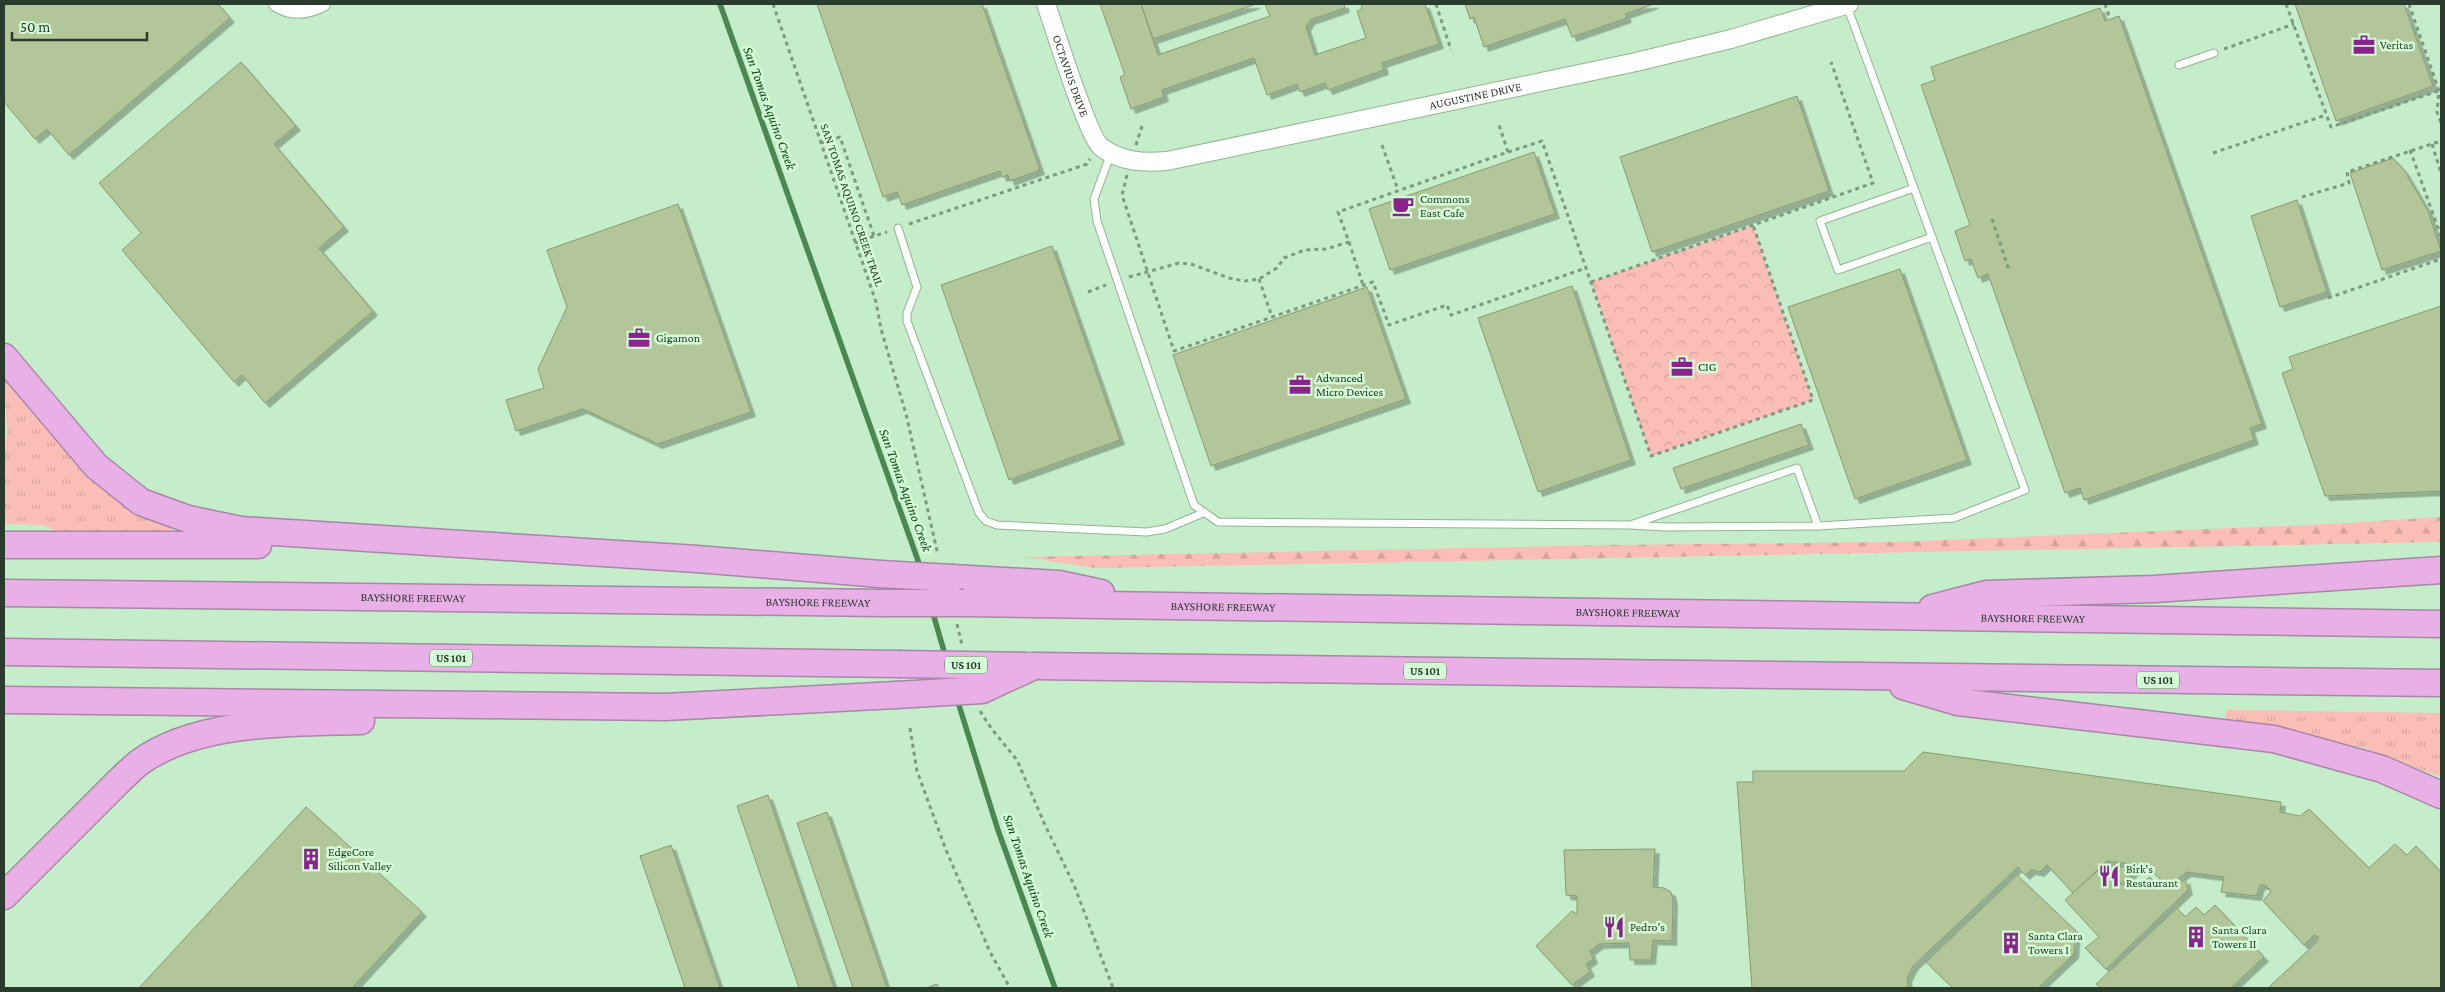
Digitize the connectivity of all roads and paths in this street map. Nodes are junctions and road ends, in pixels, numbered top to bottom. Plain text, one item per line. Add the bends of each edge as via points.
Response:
1 (276, 4) edge
2 (322, 4) edge
3 (773, 4) edge
4 (1046, 4) edge
5 (1436, 4) edge
6 (1847, 4) edge
7 (2105, 4) edge
8 (2286, 4) edge
9 (2409, 4) edge
10 (2110, 19) dead end
11 (2294, 24) junction
12 (1451, 50) dead end
13 (2214, 53) joint
14 (1831, 62) dead end
15 (2179, 65) dead end
16 (2440, 91) edge
17 (2326, 115) junction
18 (2441, 122) edge
19 (1143, 123) dead end
20 (1499, 125) dead end
21 (2441, 141) edge
22 (821, 143) junction
23 (2432, 144) junction
24 (1382, 145) dead end
25 (1105, 149) junction
26 (2410, 150) junction
27 (1508, 152) junction
28 (2212, 153) dead end
29 (1131, 162) junction
30 (2441, 173) edge
31 (1914, 188) junction
32 (1398, 190) junction
33 (2302, 197) dead end
34 (1992, 219) dead end
35 (1752, 225) junction
36 (898, 228) junction
37 (874, 236) junction
38 (2441, 236) edge
39 (1932, 237) junction
40 (1349, 242) junction
41 (855, 243) junction
42 (2441, 259) edge
43 (1586, 268) junction
44 (2009, 270) dead end
45 (1148, 271) junction
46 (1259, 279) junction
47 (1117, 281) junction
48 (1591, 282) junction
49 (1363, 285) junction
50 (1088, 292) dead end
51 (2328, 298) dead end
52 (1272, 316) junction
53 (4, 357) edge
54 (906, 414) dead end
55 (1203, 513) junction
56 (1630, 525) junction
57 (1818, 526) junction
58 (4, 545) edge
59 (481, 546) junction
60 (2441, 570) edge
61 (4, 593) edge
62 (1165, 606) junction
63 (1900, 616) junction
64 (2441, 624) edge
65 (4, 652) edge
66 (1034, 666) junction
67 (1874, 677) junction
68 (2441, 683) edge
69 (4, 700) edge
70 (665, 707) junction
71 (910, 728) dead end
72 (2441, 794) edge
73 (1044, 825) dead end
74 (4, 896) edge
75 (1010, 988) edge
76 (1113, 988) edge

1 - 2 street via 295,11 309,10
3 - 22 path, SAN TOMAS AQUINO CREEK TRAIL
4 - 25 street, OCTAVIUS DRIVE via 1083,112
5 - 12 path
6 - 29 street, AUGUSTINE DRIVE via 1731,39 1636,62 1167,161
6 - 31 lane
7 - 10 path
8 - 11 path
9 - 16 path
11 - 13 path
11 - 17 path
13 - 15 lane
14 - 35 path via 1873,183
16 - 17 path via 2331,127
16 - 18 path via 2437,112
17 - 28 path
19 - 29 path
20 - 27 path
21 - 23 path
22 - 37 path via 840,137
22 - 41 path, SAN TOMAS AQUINO CREEK TRAIL
23 - 26 path
23 - 30 path
24 - 32 path
25 - 29 street, AUGUSTINE DRIVE
25 - 36 path via 1087,164
25 - 47 lane via 1094,199 1097,221
26 - 33 path via 2347,172 2349,183
26 - 38 path
27 - 32 path
27 - 43 path via 1542,141
29 - 45 path via 1122,195
31 - 39 lane
31 - 39 lane via 1820,221 1838,270
32 - 40 path via 1338,212
34 - 44 path
35 - 48 path
35 - 48 path via 1813,400 1651,456
36 - 37 path
36 - 55 lane via 917,287 907,321 979,513 986,522 1147,532 1165,529
37 - 41 path
39 - 57 lane via 2025,490 1954,518
40 - 46 path via 1291,255
40 - 49 path
41 - 54 path, SAN TOMAS AQUINO CREEK TRAIL via 876,302
42 - 51 path
43 - 48 path
43 - 49 path via 1451,315 1447,305 1389,325 1373,282
45 - 46 path via 1179,263 1244,281
45 - 47 path
45 - 52 path via 1174,351
46 - 52 path
47 - 50 path
47 - 55 lane via 1194,505
49 - 52 path
53 - 59 highway via 96,466 141,502 188,519 241,530
55 - 56 lane via 1229,524
56 - 57 lane
56 - 57 lane via 1797,468
58 - 59 highway
59 - 62 highway, bridge via 1059,584
60 - 63 highway via 2154,590 1986,594
61 - 62 highway, BAYSHORE FREEWAY, bridge
62 - 63 highway, BAYSHORE FREEWAY
63 - 64 highway, BAYSHORE FREEWAY
65 - 66 highway, US 101, bridge
66 - 67 highway, US 101
66 - 70 highway, bridge via 982,690
67 - 68 highway, US 101
67 - 72 highway via 1958,702 2274,739 2382,769
69 - 70 highway
70 - 74 highway via 618,715 300,722 205,734 161,750 140,762
71 - 75 path via 917,770 946,850 990,952
73 - 76 path via 1074,885

